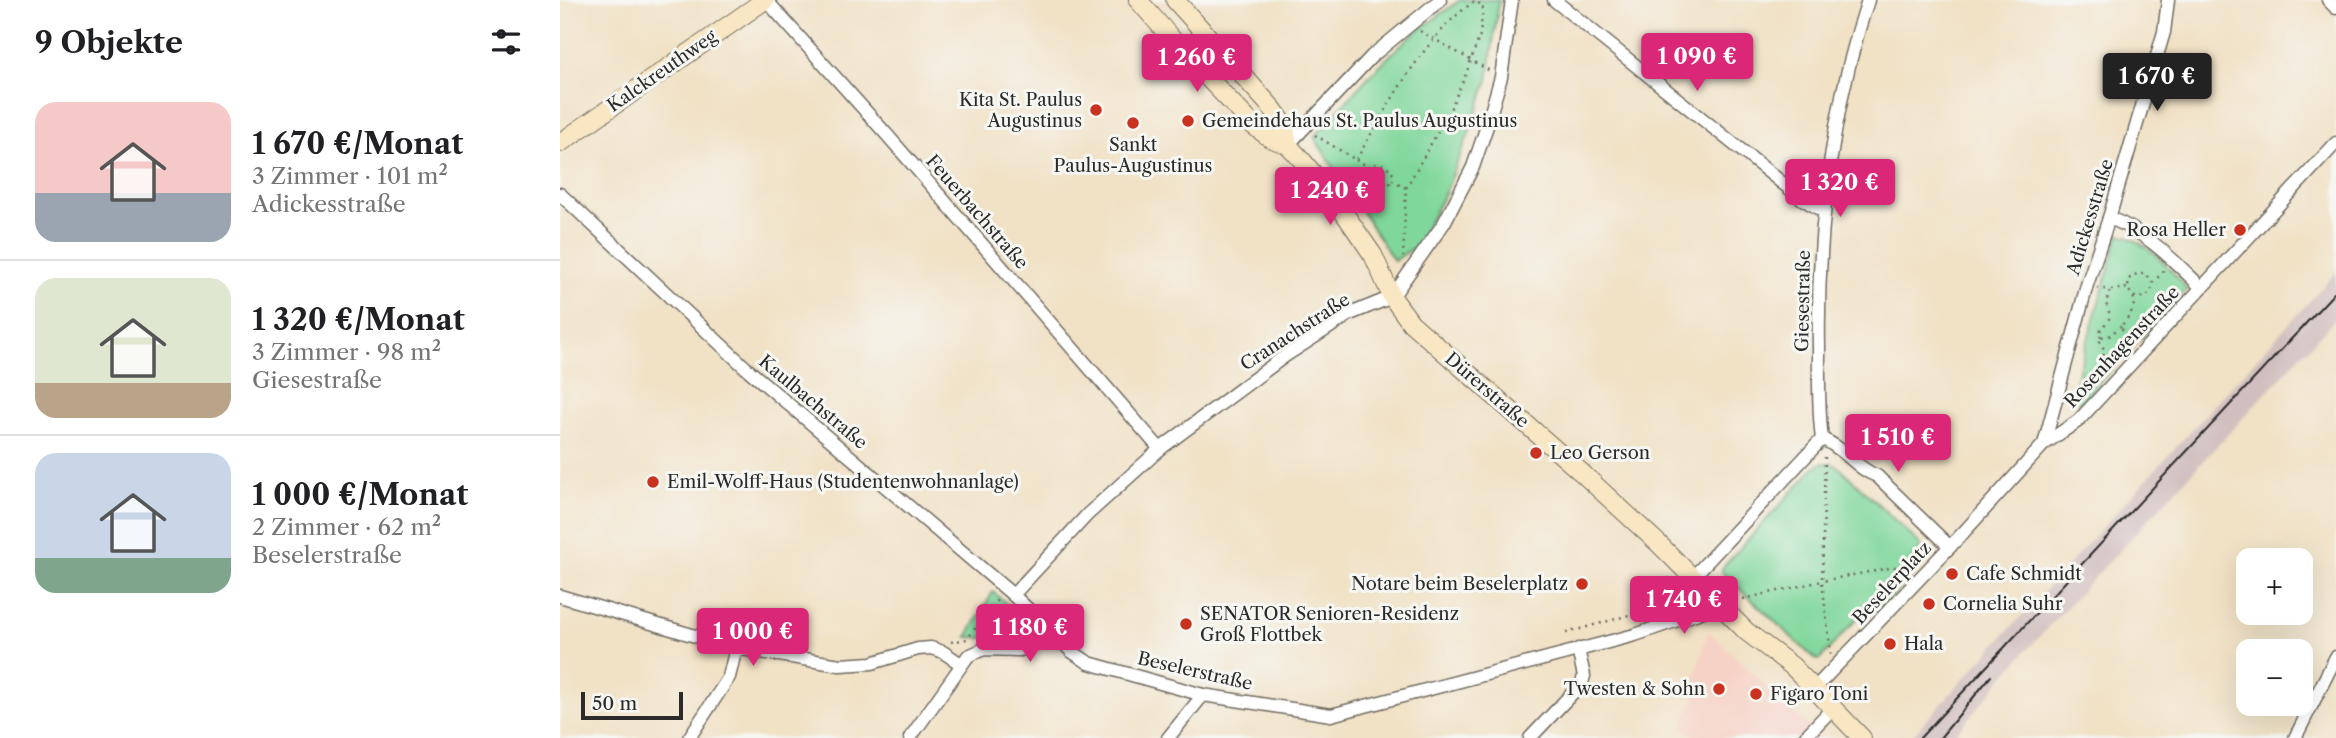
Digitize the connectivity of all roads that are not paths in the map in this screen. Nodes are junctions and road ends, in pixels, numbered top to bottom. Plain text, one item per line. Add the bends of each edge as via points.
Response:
1 (765, 0) edge
2 (1138, 0) edge
3 (1175, 0) edge
4 (1440, 0) edge
5 (1512, 0) edge
6 (1554, 0) edge
7 (1868, 0) edge
8 (2168, 0) edge
9 (2328, 0) edge
10 (2336, 8) edge
11 (560, 143) edge
12 (2336, 143) edge
13 (1288, 145) junction
14 (560, 194) edge
15 (1823, 211) junction
16 (2109, 218) junction
17 (2201, 288) junction
18 (1392, 297) junction
19 (1822, 439) junction
20 (2044, 444) junction
21 (1160, 449) junction
22 (1950, 547) junction
23 (1693, 577) junction
24 (1012, 595) junction
25 (560, 596) edge
26 (1719, 604) junction
27 (1050, 630) junction
28 (736, 648) junction
29 (1578, 649) junction
30 (2336, 657) edge
31 (961, 664) junction
32 (1814, 689) junction
33 (1203, 695) junction
34 (1833, 708) junction
35 (689, 738) edge
36 (910, 738) edge
37 (1168, 738) edge
38 (1530, 738) edge
39 (1804, 738) edge
40 (1862, 738) edge
41 (2295, 738) edge

1 - 11 main road, Kalckreuthweg
1 - 21 street, Feuerbachstraße
2 - 13 main road via 1253,125
3 - 13 main road via 1273,109 1284,124
4 - 13 street via 1342,86
5 - 18 street via 1501,77 1473,167 1444,223
6 - 15 street
7 - 15 street, Giesestraße via 1844,86
8 - 16 street, Adickesstraße via 2164,32
9 - 10 street
12 - 17 street, Rosenhagenstraße
13 - 18 main road, Dürerstraße via 1333,197 1373,256
14 - 24 street, Kaulbachstraße via 746,368
15 - 19 street, Giesestraße via 1818,318
16 - 17 street, Rosenhagenstraße via 2127,224
16 - 20 street, Adickesstraße
17 - 20 street, Rosenhagenstraße via 2078,421
18 - 21 street, Cranachstraße via 1350,314 1284,356
18 - 23 main road, Dürerstraße via 1411,323 1582,472
19 - 22 street, Beselerplatz via 1877,476
19 - 23 street
20 - 22 street, Rosenhagenstraße
21 - 24 street, Cranachstraße via 1088,514
22 - 32 street, Beselerplatz
23 - 26 main road, Dürerstraße
24 - 27 street, Kaulbachstraße
25 - 28 street
26 - 29 street, Beselerstraße via 1635,635
26 - 32 main road, Dürerstraße
27 - 31 street via 1039,642 1020,650 984,649
27 - 33 street, Beselerstraße via 1089,663
28 - 31 street via 840,665 872,663 931,648
28 - 35 street via 729,677
29 - 33 street, Beselerstraße via 1331,715
29 - 38 street via 1582,683
30 - 41 street
31 - 36 street
32 - 34 main road, Dürerstraße
33 - 37 street
34 - 39 street
34 - 40 main road, Dürerstraße

